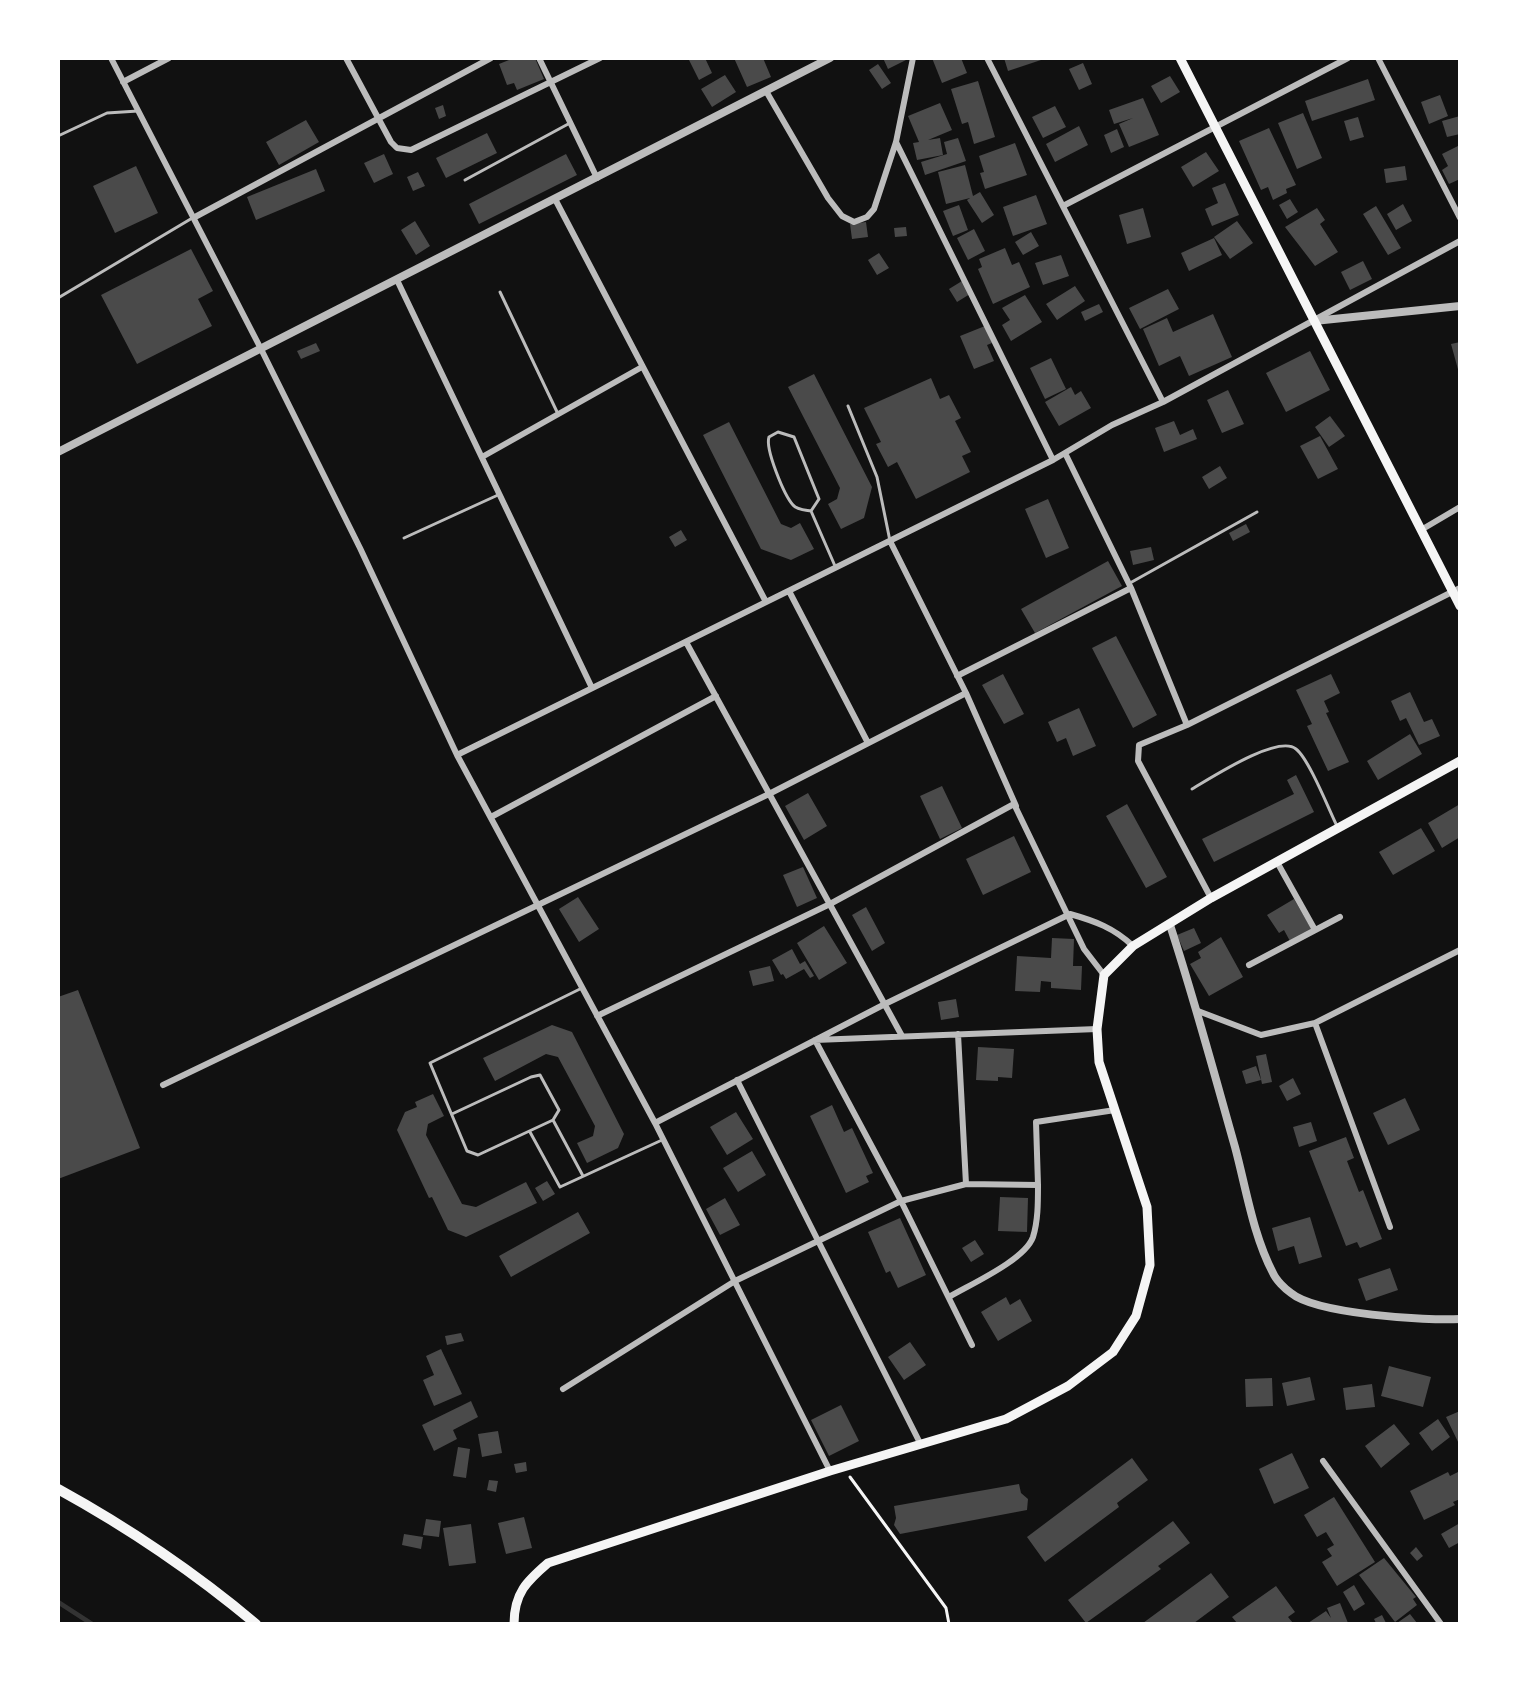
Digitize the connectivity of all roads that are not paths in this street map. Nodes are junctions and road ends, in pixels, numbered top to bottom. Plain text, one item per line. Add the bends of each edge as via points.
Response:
1 (111, 58) edge
2 (168, 58) edge
3 (346, 58) edge
4 (491, 58) edge
5 (539, 58) edge
6 (600, 58) edge
7 (830, 58) edge
8 (913, 58) edge
9 (987, 58) edge
10 (1180, 58) edge
11 (1348, 58) edge
12 (1378, 58) edge
13 (123, 82) junction
14 (551, 84) junction
15 (766, 91) junction
16 (138, 111) junction
17 (377, 119) junction
18 (570, 123) junction
19 (1214, 126) junction
20 (58, 136) edge
21 (896, 142) junction
22 (597, 178) junction
23 (465, 180) dead end
24 (555, 199) junction
25 (1063, 206) junction
26 (195, 217) junction
27 (1460, 218) edge
28 (1460, 241) edge
29 (397, 280) junction
30 (500, 292) dead end
31 (58, 298) edge
32 (1460, 306) edge
33 (1314, 321) junction
34 (261, 349) junction
35 (642, 367) junction
36 (1163, 402) junction
37 (848, 406) dead end
38 (558, 414) junction
39 (58, 453) edge
40 (1065, 453) junction
41 (482, 457) junction
42 (1053, 460) junction
43 (500, 494) junction
44 (1460, 507) edge
45 (811, 511) junction
46 (1257, 513) dead end
47 (1421, 530) junction
48 (404, 538) dead end
49 (890, 541) junction
50 (835, 568) junction
51 (1130, 586) junction
52 (1456, 589) edge
53 (789, 591) junction
54 (766, 602) junction
55 (1460, 606) edge
56 (686, 642) junction
57 (957, 676) junction
58 (592, 688) junction
59 (966, 693) junction
60 (716, 696) junction
61 (1187, 724) junction
62 (868, 743) junction
63 (457, 755) junction
64 (1460, 761) edge
65 (1192, 789) dead end
66 (770, 794) junction
67 (1020, 815) junction
68 (490, 817) junction
69 (1338, 828) junction
70 (1277, 862) junction
71 (1211, 898) junction
72 (830, 904) junction
73 (538, 906) junction
74 (1070, 914) junction
75 (1340, 917) dead end
76 (1170, 925) junction
77 (1315, 930) junction
78 (1133, 946) junction
79 (1460, 950) edge
80 (1249, 965) dead end
81 (1104, 975) junction
82 (582, 988) junction
83 (885, 1004) junction
84 (1198, 1011) junction
85 (597, 1016) junction
86 (1315, 1023) junction
87 (1097, 1029) junction
88 (958, 1034) junction
89 (902, 1036) junction
90 (815, 1040) junction
91 (737, 1080) junction
92 (163, 1085) dead end
93 (1115, 1110) junction
94 (452, 1114) junction
95 (553, 1120) junction
96 (655, 1123) junction
97 (530, 1132) junction
98 (663, 1140) junction
99 (583, 1176) junction
100 (966, 1184) junction
101 (1038, 1185) junction
102 (901, 1201) junction
103 (1390, 1227) dead end
104 (818, 1241) junction
105 (735, 1281) junction
106 (949, 1297) junction
107 (1460, 1319) edge
108 (972, 1345) dead end
109 (563, 1389) dead end
110 (920, 1443) junction
111 (1323, 1461) dead end
112 (830, 1471) junction
113 (58, 1489) edge
114 (256, 1623) edge
115 (514, 1623) edge
116 (1441, 1623) edge

1 - 13 street
2 - 13 street
3 - 17 street
4 - 17 street
5 - 14 street
6 - 14 street
7 - 15 street
8 - 21 street
9 - 25 street
10 - 19 main road
11 - 19 street
12 - 27 street
13 - 16 street
14 - 17 street via 411,150 397,148
14 - 18 street
15 - 21 street via 828,198 842,216 854,222 874,209
15 - 22 street
16 - 20 lane via 107,113
16 - 26 street
17 - 26 street
18 - 22 street
18 - 23 lane
19 - 25 street
19 - 33 main road
21 - 42 street
22 - 24 street
24 - 29 street
24 - 35 street
25 - 36 street
26 - 31 lane
26 - 34 street
28 - 33 street
29 - 34 street
29 - 41 street
30 - 38 lane
32 - 33 street
33 - 36 street
33 - 47 main road
34 - 39 street
34 - 63 street
35 - 38 street
35 - 54 street
36 - 40 street via 1112,425
37 - 49 lane via 877,477
38 - 41 street
40 - 42 street
40 - 51 street
41 - 43 street
42 - 49 street
43 - 48 lane
43 - 58 street
44 - 47 street
45 - 45 lane via 819,499 816,488 794,437 778,432 767,442 770,455 792,504
45 - 50 lane
46 - 51 lane
47 - 52 main road
49 - 50 street
49 - 57 street
50 - 53 street
51 - 57 street
51 - 61 street
52 - 55 main road
52 - 61 street
53 - 54 street
53 - 62 street
54 - 56 street
56 - 58 street
56 - 60 street
57 - 59 street
58 - 63 street
59 - 62 street
59 - 67 street
60 - 66 street
60 - 68 street
61 - 71 street via 1139,745 1138,761
62 - 66 street
63 - 68 street
64 - 69 main road
65 - 69 lane via 1265,750 1287,744 1297,749 1306,762
66 - 72 street
66 - 73 street
67 - 72 street via 1014,804
67 - 74 street
68 - 73 street
69 - 70 main road
70 - 71 main road
70 - 77 street
71 - 76 main road
72 - 83 street
72 - 85 street
73 - 82 street
73 - 92 street
74 - 78 street via 1100,922
74 - 81 street via 1084,949
74 - 83 street
75 - 77 street
76 - 78 main road
76 - 84 street
77 - 80 street
78 - 81 main road
79 - 86 street
81 - 87 main road
82 - 85 street
82 - 94 lane via 430,1063
83 - 89 street
83 - 90 street
84 - 86 street via 1261,1035
84 - 107 street via 1257,1231 1273,1275 1292,1294 1315,1304 1393,1317
85 - 96 street
86 - 103 street
87 - 88 street
87 - 93 main road via 1099,1062
88 - 89 street
88 - 100 street
89 - 90 street
90 - 91 street
90 - 102 street
91 - 96 street
91 - 104 street
93 - 101 street via 1036,1122
93 - 110 main road via 1147,1207 1150,1265 1136,1316 1113,1352 1068,1386 1006,1419
94 - 95 lane via 540,1075 559,1110
94 - 97 lane via 467,1151 478,1155
95 - 97 lane
95 - 99 lane
96 - 98 street
97 - 99 lane via 560,1187
98 - 99 lane
98 - 105 street
100 - 101 street
100 - 102 street
101 - 106 street via 1032,1240 1010,1264
102 - 104 street
102 - 106 street
104 - 105 street
104 - 110 street
105 - 109 street
105 - 112 street
106 - 108 street
110 - 112 main road
111 - 116 street
112 - 115 main road via 548,1563 523,1584
113 - 114 main road via 108,1516 179,1563

